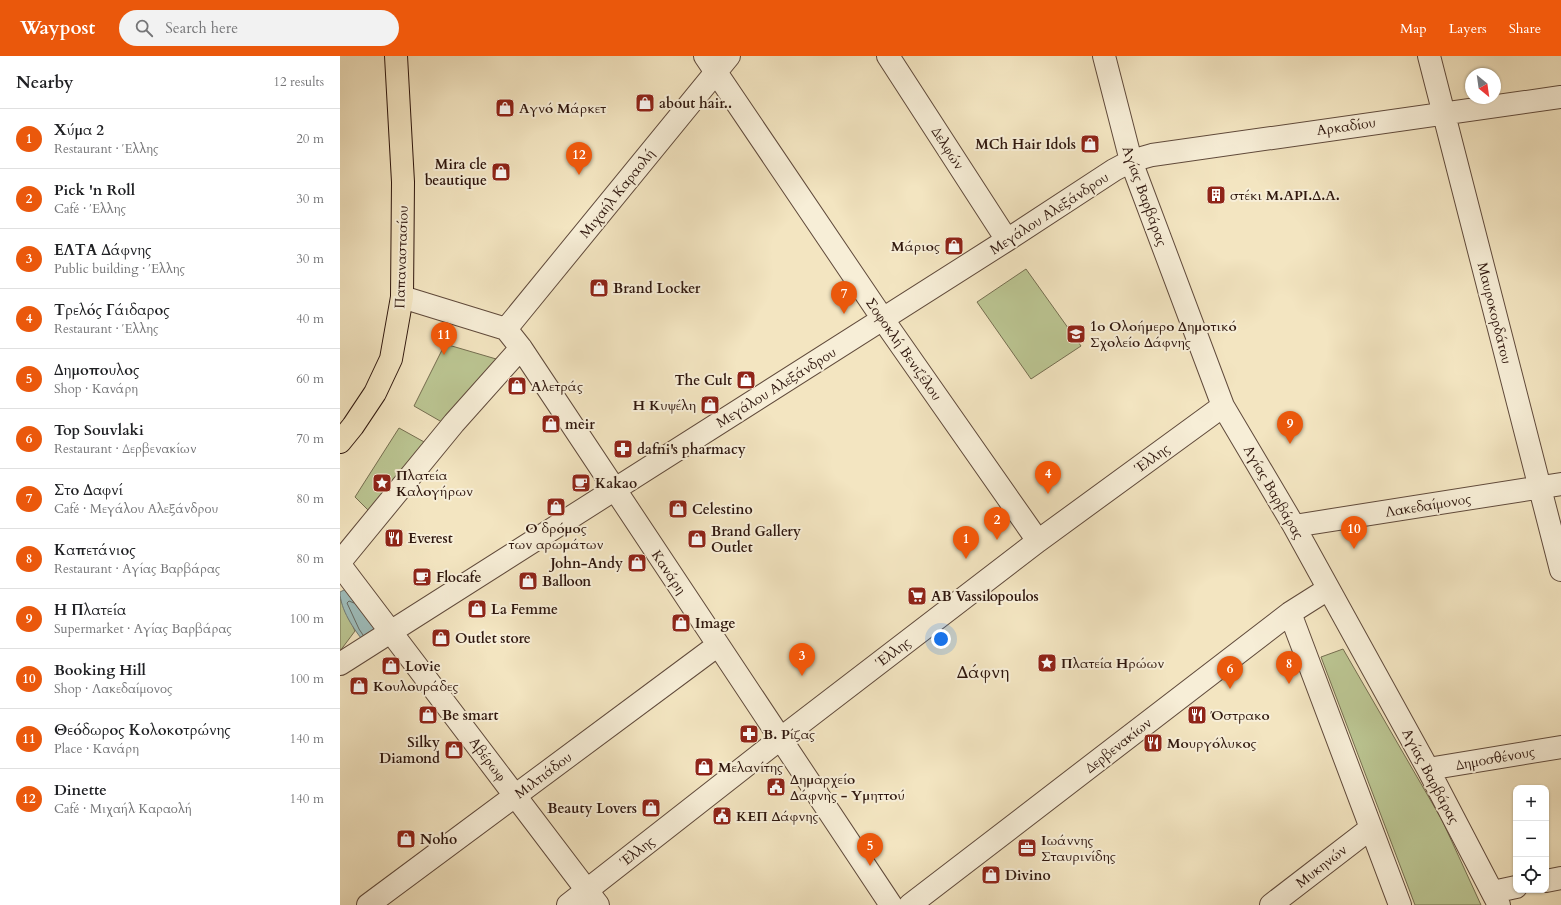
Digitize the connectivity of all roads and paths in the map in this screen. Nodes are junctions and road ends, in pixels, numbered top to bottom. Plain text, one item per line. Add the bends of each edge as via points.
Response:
1 (396, 56) edge
2 (888, 56) edge
3 (1104, 56) edge
4 (1429, 56) edge
5 (717, 61) edge
6 (1561, 97) edge
7 (1443, 112) junction
8 (1131, 161) junction
9 (1007, 240) junction
10 (402, 296) junction
11 (883, 319) junction
12 (506, 329) junction
13 (521, 348) junction
14 (1223, 406) junction
15 (340, 442) edge
16 (1561, 484) edge
17 (1540, 487) junction
18 (614, 490) junction
19 (1294, 526) junction
20 (1038, 542) junction
21 (340, 562) edge
22 (340, 565) edge
23 (1561, 570) edge
24 (1328, 589) junction
25 (1290, 612) junction
26 (392, 632) junction
27 (718, 645) junction
28 (340, 664) edge
29 (780, 739) junction
30 (1561, 747) edge
31 (1428, 770) junction
32 (515, 795) junction
33 (1371, 828) junction
34 (1561, 878) edge
35 (1549, 880) edge
36 (1513, 889) edge
37 (592, 898) edge
38 (1496, 899) edge
39 (368, 905) edge
40 (568, 905) edge
41 (891, 905) edge
42 (910, 905) edge
43 (1271, 905) edge
44 (1400, 905) edge

1 - 10 main road, Παπαναστασίου via 403,182
2 - 9 street, Δελφών
3 - 8 street, Αγίας Βαρβάρας
4 - 7 street, Μαυροκορδάτου
5 - 11 street, Σοφοκλή Βενιζέλου
5 - 12 street, Μιχαήλ Καραολή
6 - 7 street, Αρκαδίου
7 - 8 street, Αρκαδίου via 1152,155
7 - 17 street, Μαυροκορδάτου
8 - 9 street, Μεγάλου Αλεξάνδρου
8 - 14 street, Αγίας Βαρβάρας
9 - 11 street, Μεγάλου Αλεξάνδρου
10 - 12 street
10 - 15 main road, Παπαναστασίου via 391,359 375,393 354,426
11 - 18 street, Μεγάλου Αλεξάνδρου
11 - 20 street, Σοφοκλή Βενιζέλου
12 - 13 street, Κανάρη
13 - 18 street, Κανάρη
13 - 21 street via 454,423
14 - 19 street, Αγίας Βαρβάρας
14 - 20 street, Έλλης
16 - 17 street, Λακεδαίμονος
17 - 19 street, Λακεδαίμονος
17 - 23 street, Μαυροκορδάτου
18 - 26 street, Μεγάλου Αλεξάνδρου
18 - 27 street, Κανάρη
19 - 24 street, Αγίας Βαρβάρας
20 - 29 street, Έλλης
22 - 26 street, Αβέρωφ
24 - 25 street, Δερβενακίων
24 - 31 street, Αγίας Βαρβάρας
25 - 33 street
25 - 42 street, Δερβενακίων
26 - 28 street, Μεγάλου Αλεξάνδρου
26 - 32 street, Αβέρωφ
27 - 29 street, Κανάρη
27 - 32 street, Μιλτιάδου
29 - 37 street, Έλλης
29 - 41 street, Κανάρη
30 - 31 street, Δημοσθένους
31 - 38 street, Αγίας Βαρβάρας
32 - 37 street, Αβέρωφ
32 - 39 street, Μιλτιάδου
33 - 43 street, Μυκηνών
33 - 44 street
34 - 35 street
36 - 38 street
37 - 40 street, Έλλης

